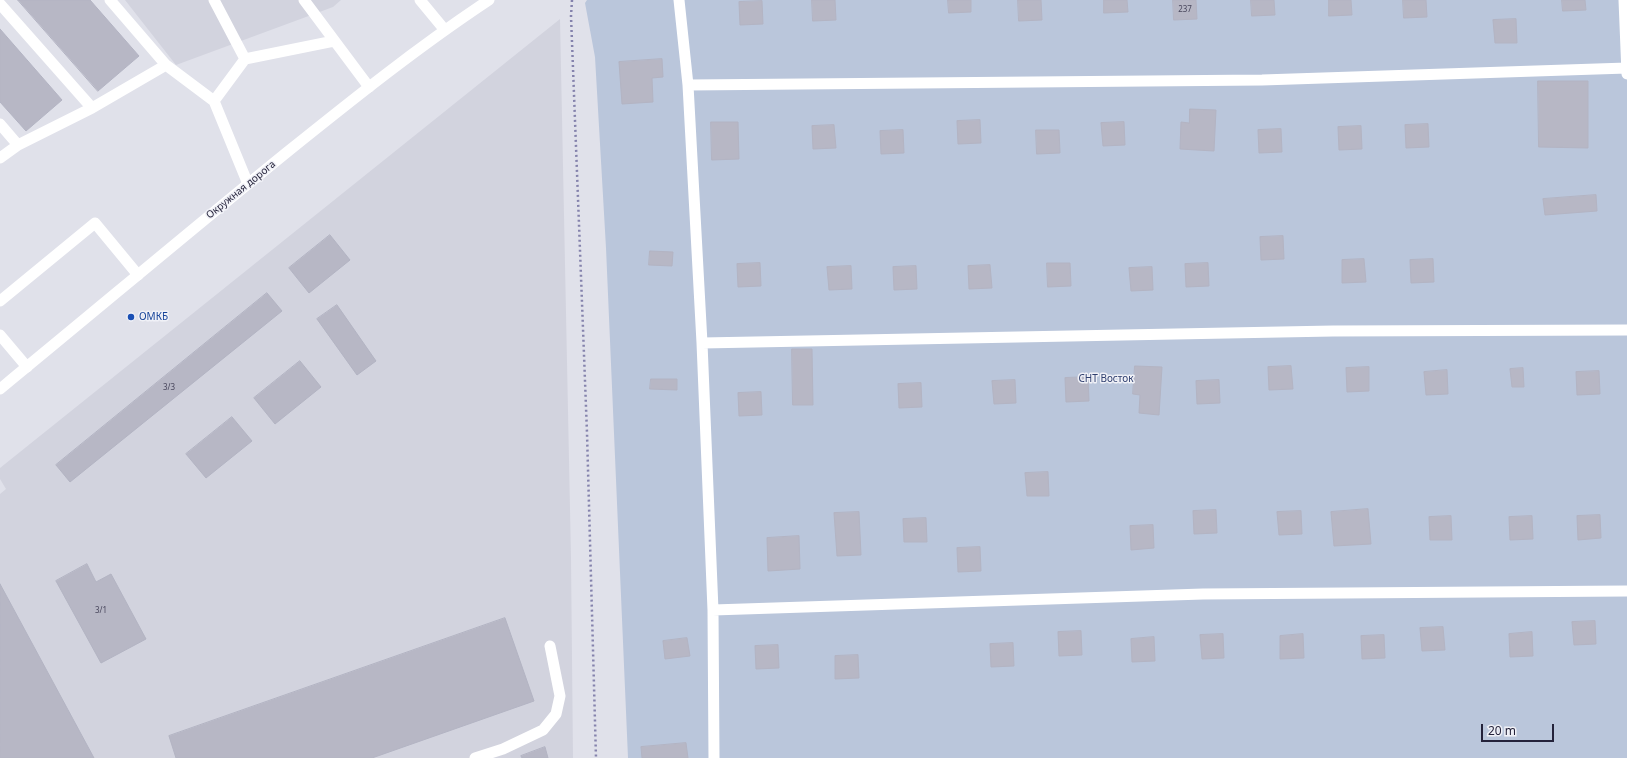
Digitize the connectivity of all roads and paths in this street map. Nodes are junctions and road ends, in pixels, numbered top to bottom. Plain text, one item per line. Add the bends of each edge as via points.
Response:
1 (110, 0) edge
2 (214, 0) edge
3 (304, 0) edge
4 (420, 0) edge
5 (489, 0) edge
6 (572, 0) edge
7 (679, 0) edge
8 (1624, 0) edge
9 (0, 4) edge
10 (444, 30) junction
11 (334, 41) junction
12 (245, 59) junction
13 (166, 65) junction
14 (1627, 68) edge
15 (1627, 75) edge
16 (688, 84) junction
17 (369, 86) junction
18 (214, 101) junction
19 (92, 108) junction
20 (0, 124) edge
21 (18, 145) junction
22 (0, 158) edge
23 (248, 184) junction
24 (138, 275) junction
25 (0, 301) edge
26 (1627, 330) edge
27 (0, 334) edge
28 (702, 343) junction
29 (27, 367) junction
30 (0, 389) edge
31 (1627, 591) edge
32 (713, 610) junction
33 (550, 646) dead end
34 (504, 753) edge
35 (475, 758) edge
36 (596, 758) edge
37 (714, 758) edge

1 - 13 main road
2 - 12 main road
3 - 11 main road
4 - 10 main road
5 - 10 main road, Окружная дорога
6 - 36 path
7 - 16 main road
8 - 14 main road
9 - 19 main road
10 - 17 main road, Окружная дорога
11 - 12 main road
11 - 17 main road
12 - 18 main road
13 - 18 main road
13 - 19 main road
14 - 15 main road
14 - 16 main road via 1262,80
16 - 28 main road
17 - 23 main road, Окружная дорога
18 - 23 main road
19 - 21 main road
20 - 21 main road
21 - 22 main road
23 - 24 main road, Окружная дорога
24 - 25 main road via 95,223
24 - 29 main road, Окружная дорога
26 - 28 main road via 1332,331
27 - 29 main road
28 - 32 main road
29 - 30 main road, Окружная дорога
31 - 32 main road via 1203,594
32 - 37 main road
33 - 34 main road via 560,696 556,714 543,730
34 - 35 main road

